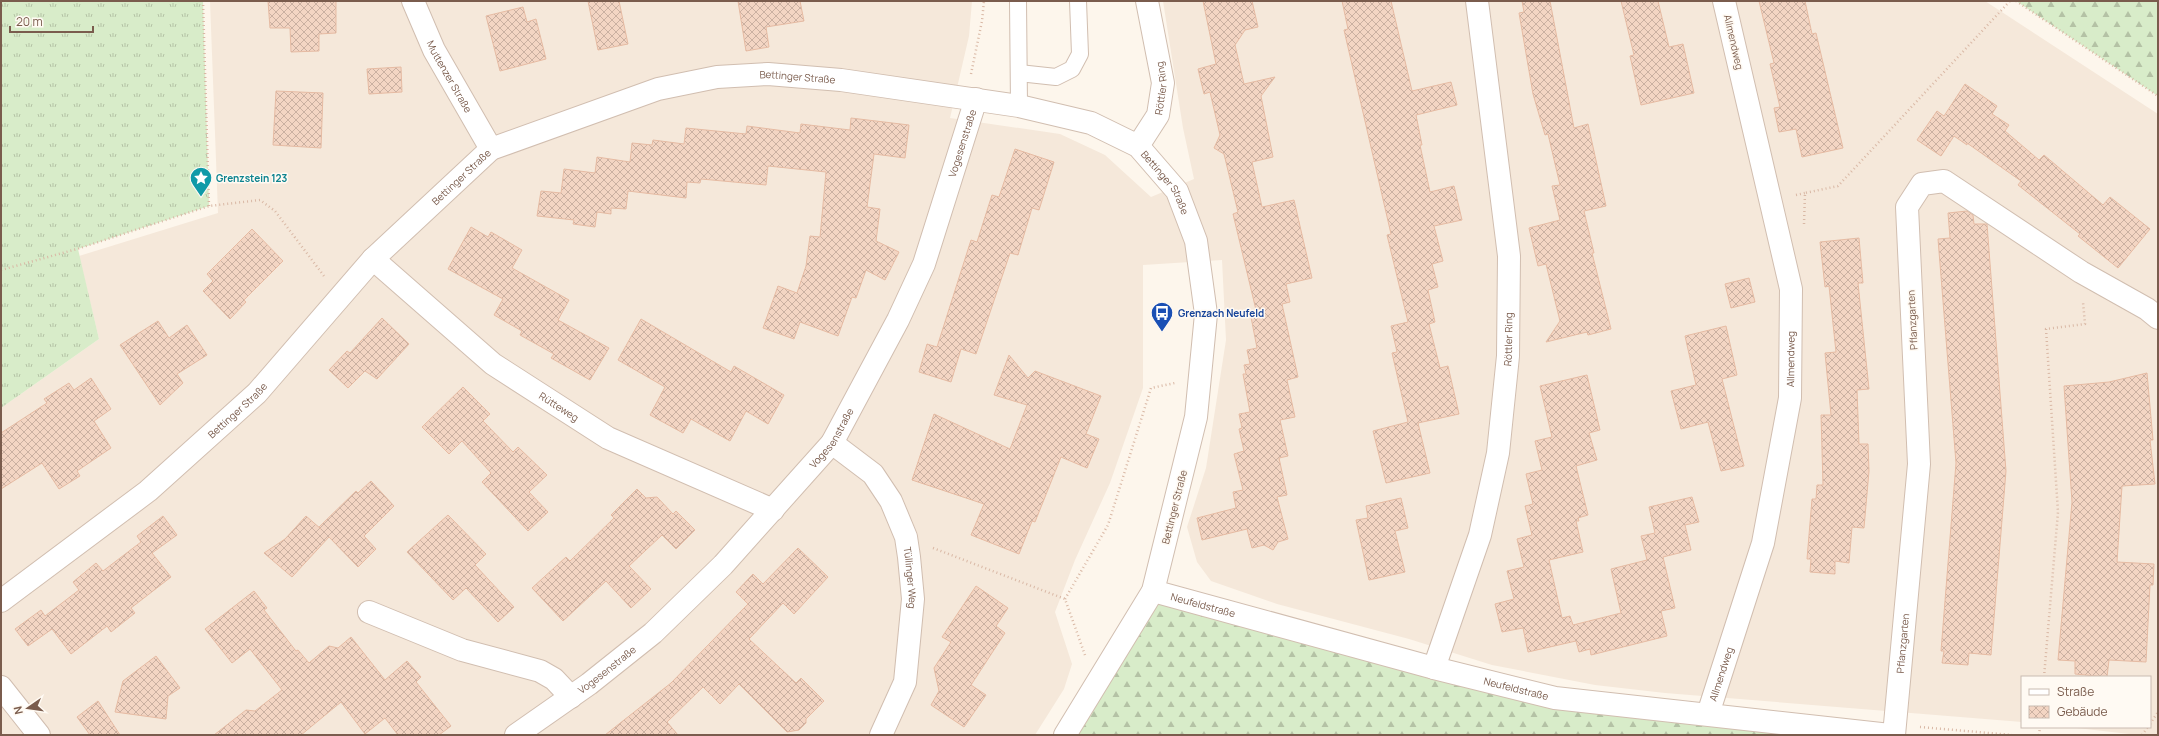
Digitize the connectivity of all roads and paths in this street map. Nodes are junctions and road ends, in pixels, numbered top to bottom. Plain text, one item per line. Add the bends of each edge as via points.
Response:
1 (203, 1) edge
2 (413, 1) edge
3 (984, 1) edge
4 (1018, 1) edge
5 (1078, 1) edge
6 (1147, 1) edge
7 (1477, 1) edge
8 (1724, 1) edge
9 (2010, 1) edge
10 (2016, 1) edge
11 (1019, 73) junction
12 (2158, 96) edge
13 (971, 99) junction
14 (1019, 106) junction
15 (1138, 146) junction
16 (491, 149) junction
17 (209, 206) junction
18 (1803, 232) dead end
19 (373, 259) junction
20 (1, 270) edge
21 (2081, 272) junction
22 (324, 277) dead end
23 (2158, 318) edge
24 (1200, 377) junction
25 (832, 443) junction
26 (773, 510) junction
27 (906, 537) junction
28 (1153, 591) junction
29 (1065, 599) junction
30 (1, 601) edge
31 (369, 612) dead end
32 (1434, 668) junction
33 (2044, 676) edge
34 (1, 687) edge
35 (1095, 688) junction
36 (571, 697) junction
37 (2158, 712) edge
38 (1708, 714) junction
39 (2151, 723) edge
40 (1893, 731) edge
41 (39, 735) edge
42 (516, 735) edge
43 (881, 735) edge
44 (1065, 735) edge
45 (2012, 735) edge

1 - 17 path
2 - 16 street, Muttenzer Straße via 434,50
3 - 13 path
4 - 11 lane
5 - 11 lane via 1080,54 1072,69 1056,77
6 - 15 street, Röttler Ring via 1163,83 1158,115
7 - 32 street, Röttler Ring via 1509,256 1508,356 1498,452 1480,535
8 - 38 street, Allmendweg via 1791,289 1790,398 1762,543
9 - 18 path via 1838,186 1805,193
10 - 12 path
11 - 14 lane
13 - 14 street, Bettinger Straße
13 - 16 street, Bettinger Straße via 841,80 768,74 717,77 658,89
13 - 25 street, Vogesenstraße via 924,264 898,320
14 - 15 street, Bettinger Straße via 1091,123
15 - 24 street, Bettinger Straße via 1177,191 1196,241 1206,314
16 - 19 street, Bettinger Straße
17 - 20 path via 78,249
17 - 22 path via 260,200 275,211
19 - 26 street, Rütteweg via 493,364 608,438
19 - 30 street, Bettinger Straße via 257,393 148,491
21 - 23 street, Pflanzgarten
21 - 33 path via 2084,324 2046,328 2058,512
21 - 40 street, Pflanzgarten via 1944,181 1922,184 1907,207 1919,464
24 - 28 street, Bettinger Straße via 1196,417
24 - 29 path via 1151,388 1108,525
25 - 26 street, Vogesenstraße
25 - 27 street, Tüllinger Weg via 873,474 891,501
26 - 36 street, Vogesenstraße via 723,565 653,633
27 - 29 path
27 - 43 street, Tüllinger Weg via 913,599 911,640 905,682
28 - 32 street, Neufeldstraße
28 - 35 street, Bettinger Straße
29 - 35 path
31 - 36 street, Vogesenstraße via 462,650 540,671 554,679
32 - 38 street, Neufeldstraße via 1555,698
34 - 41 street
35 - 44 street, Bettinger Straße
36 - 42 street, Vogesenstraße
37 - 39 path
38 - 40 street, Neufeldstraße
40 - 45 path

